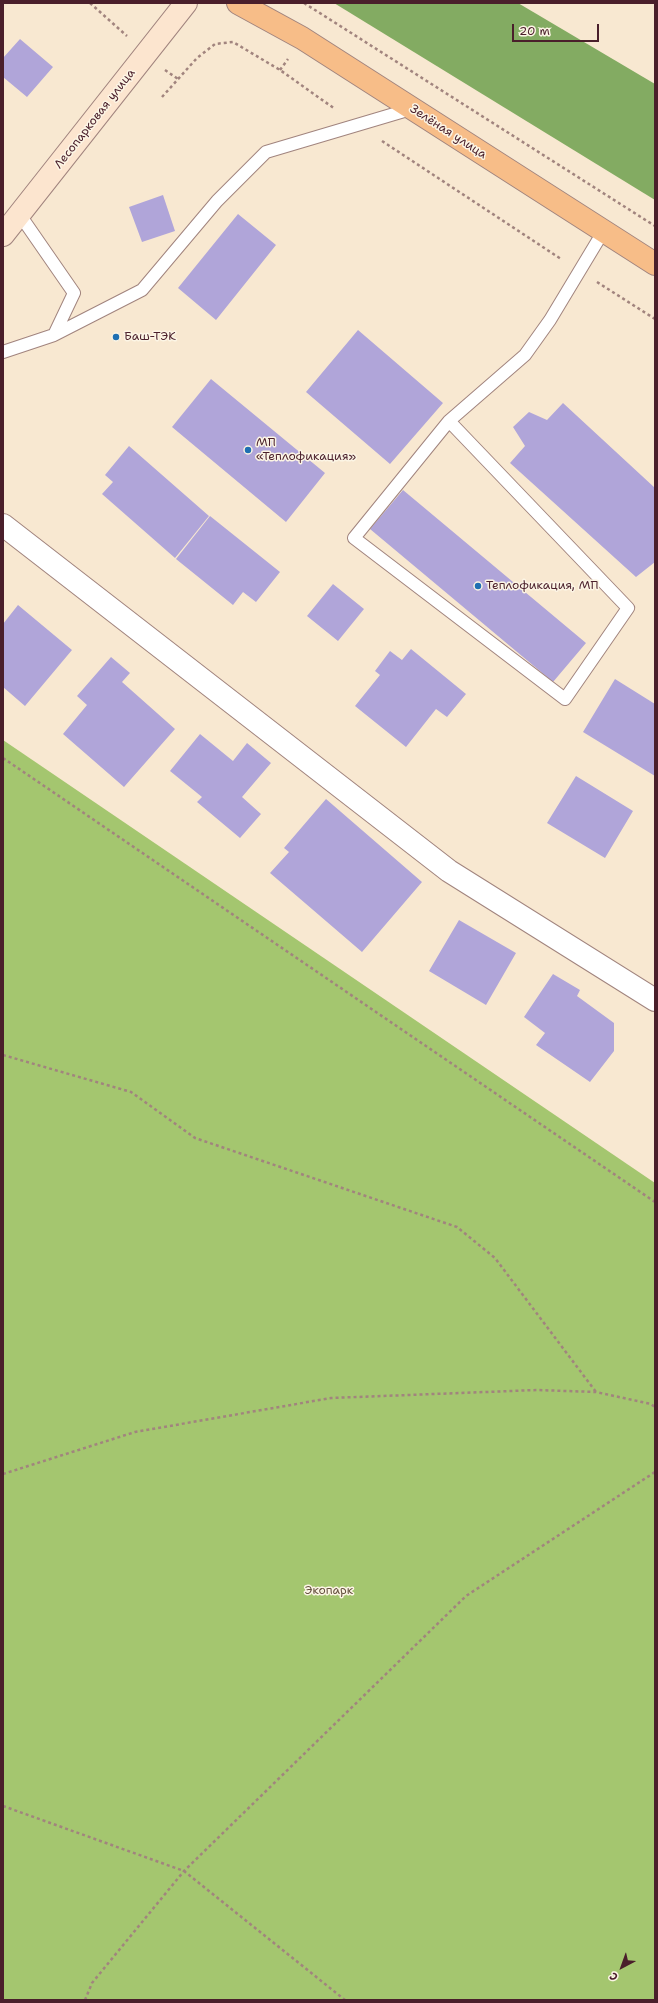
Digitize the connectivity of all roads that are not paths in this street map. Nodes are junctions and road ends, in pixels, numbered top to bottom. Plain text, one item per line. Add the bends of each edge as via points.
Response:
1 (186, 3) edge
2 (238, 3) edge
3 (411, 109) junction
4 (20, 216) junction
5 (603, 232) junction
6 (3, 235) edge
7 (655, 264) edge
8 (54, 336) junction
9 (3, 352) edge
10 (449, 421) junction
11 (3, 525) edge
12 (655, 1000) edge

1 - 4 main road, Лесопарковая улица
2 - 3 main road, Зелёная улица via 302,38
3 - 5 main road, Зелёная улица
3 - 8 lane via 266,152 217,201 142,290
4 - 6 main road, Лесопарковая улица
4 - 8 lane via 74,293
5 - 7 main road, Зелёная улица
5 - 10 lane via 550,320 525,355
8 - 9 lane
10 - 10 lane via 354,538 565,699 628,608
11 - 12 street via 449,871

